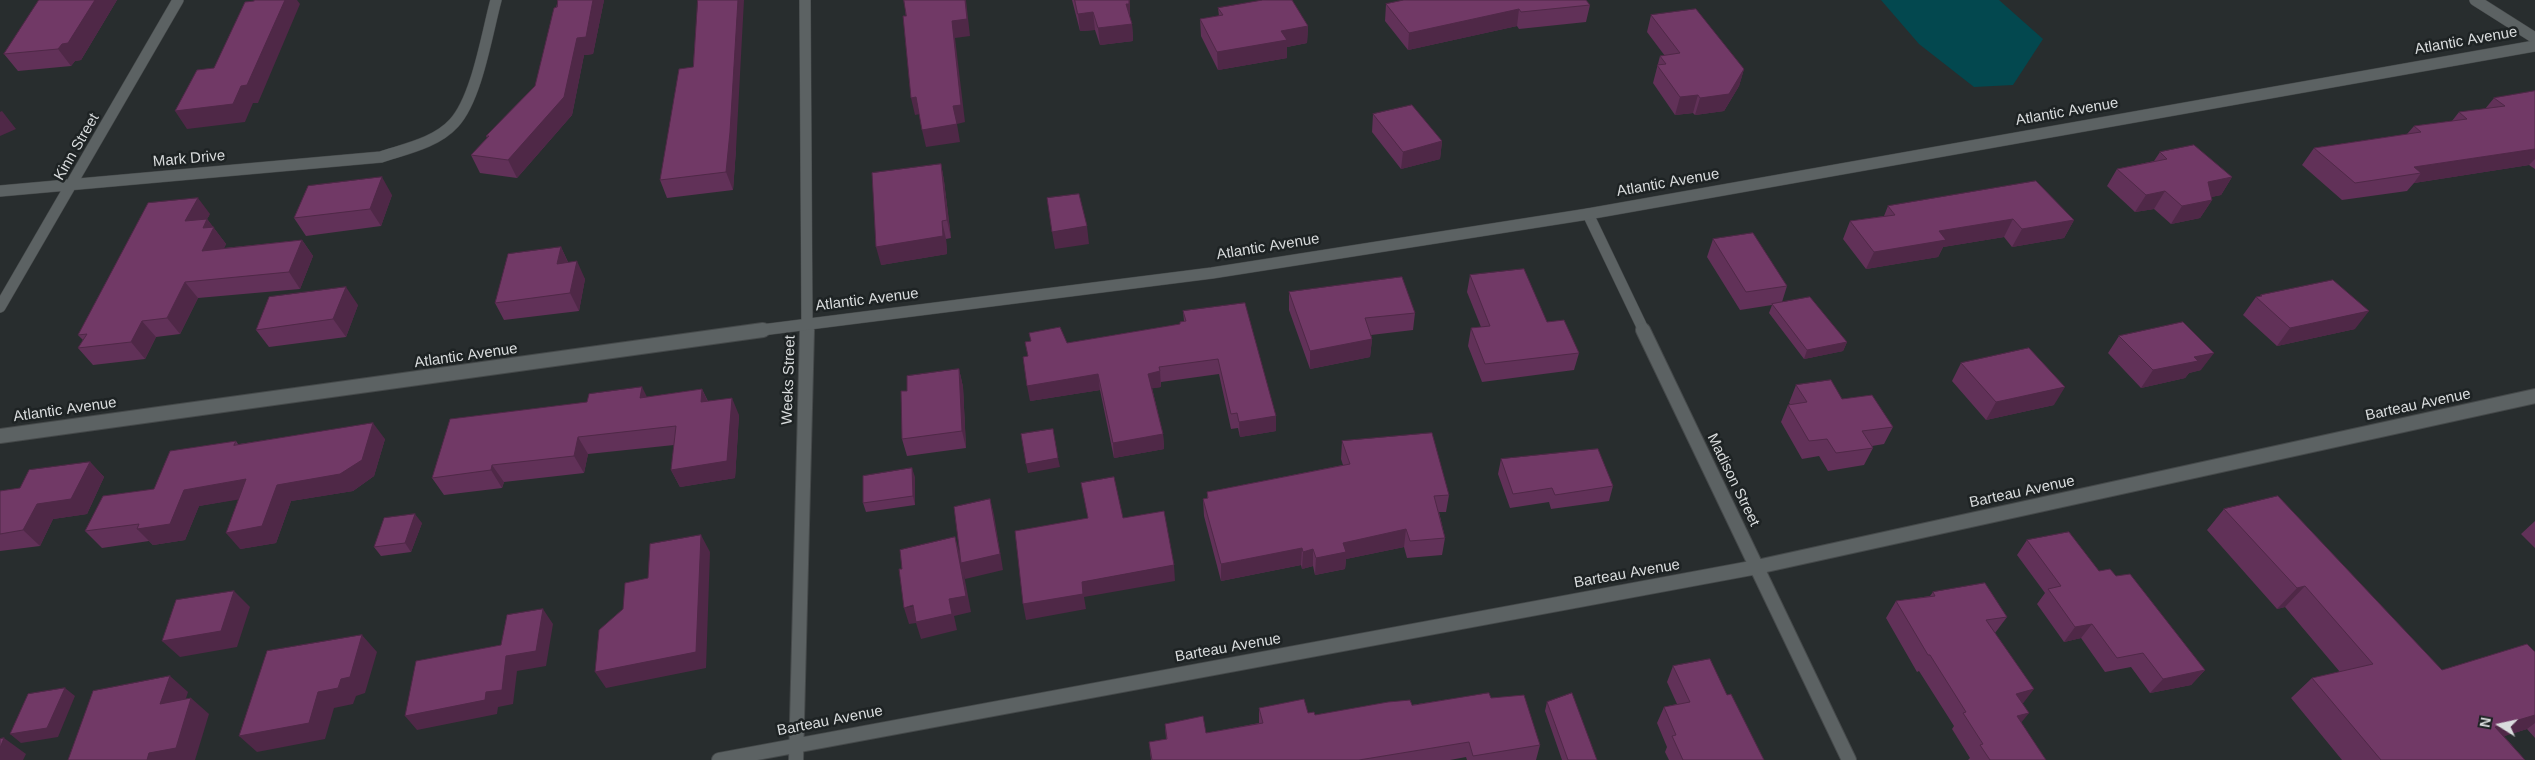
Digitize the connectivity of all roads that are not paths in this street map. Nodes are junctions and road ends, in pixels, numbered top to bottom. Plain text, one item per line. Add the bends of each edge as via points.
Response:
1 (178, 0) edge
2 (496, 0) edge
3 (805, 0) edge
4 (2475, 0) edge
5 (2535, 38) edge
6 (2535, 46) edge
7 (73, 184) junction
8 (0, 192) edge
9 (1588, 214) junction
10 (0, 307) edge
11 (807, 324) junction
12 (2535, 396) edge
13 (0, 436) edge
14 (1757, 567) junction
15 (796, 744) junction
16 (719, 760) edge
17 (796, 760) edge
18 (1849, 760) edge

1 - 7 street, Kinn Street
2 - 7 street, Mark Drive via 468,98 454,122 422,144 381,157
3 - 11 street, Weeks Street
4 - 5 street
6 - 9 street, Atlantic Avenue
7 - 8 street, Mark Drive
7 - 10 street, Kinn Street
9 - 11 street, Atlantic Avenue via 1212,272
9 - 14 street, Madison Street
11 - 13 street, Atlantic Avenue
11 - 15 street, Weeks Street
12 - 14 street, Barteau Avenue
14 - 15 street, Barteau Avenue
14 - 18 street, Madison Street
15 - 16 street, Barteau Avenue
15 - 17 street, Weeks Street

